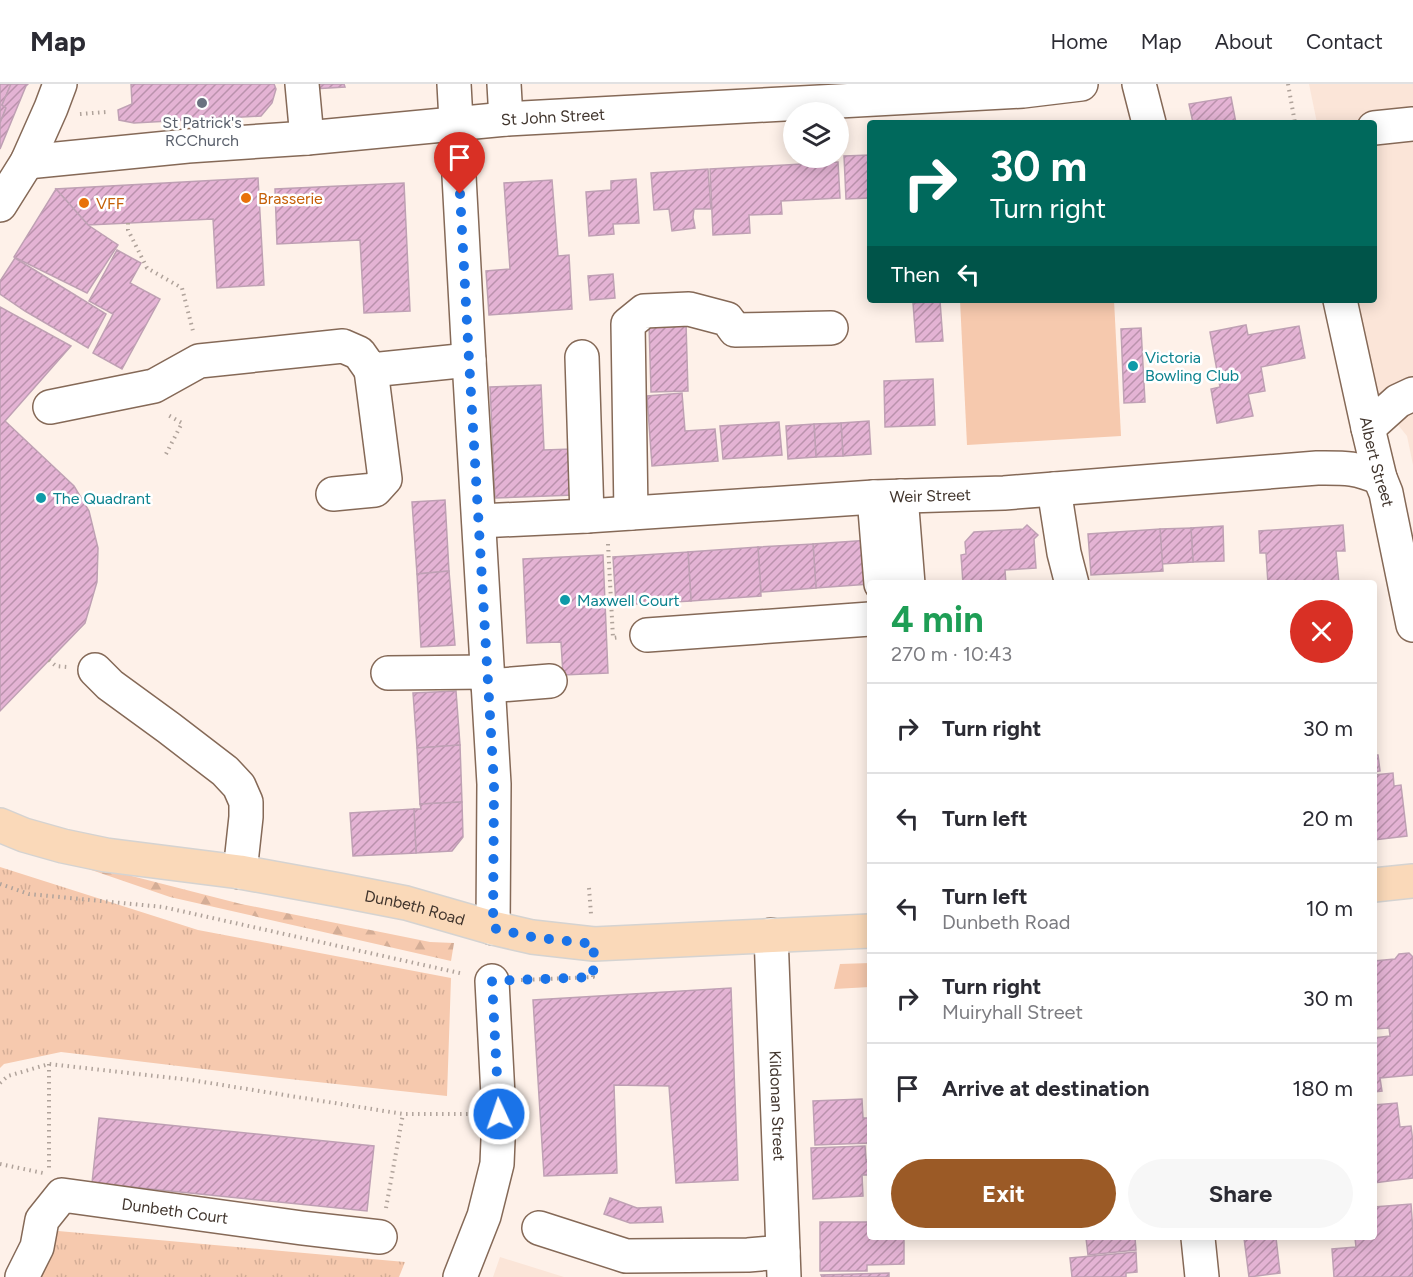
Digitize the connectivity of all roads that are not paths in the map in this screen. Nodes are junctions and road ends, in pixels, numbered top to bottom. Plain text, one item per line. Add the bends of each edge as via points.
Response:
1 (60, 84) edge
2 (302, 84) edge
3 (454, 84) edge
4 (504, 84) edge
5 (1081, 84) edge
6 (1139, 84) edge
7 (1023, 88) edge
8 (506, 119) junction
9 (1148, 120) edge
10 (457, 123) junction
11 (1413, 124) edge
12 (1377, 128) edge
13 (308, 138) junction
14 (27, 162) junction
15 (0, 205) edge
16 (1341, 303) edge
17 (831, 328) dead end
18 (582, 357) dead end
19 (469, 360) junction
20 (371, 370) junction
21 (1413, 394) edge
22 (50, 407) dead end
23 (1368, 428) junction
24 (1380, 478) junction
25 (1054, 489) junction
26 (333, 494) dead end
27 (887, 496) junction
28 (608, 514) junction
29 (479, 521) junction
30 (881, 580) edge
31 (907, 580) edge
32 (1071, 580) edge
33 (867, 620) edge
34 (1413, 625) edge
35 (647, 636) road end
36 (95, 670) dead end
37 (388, 673) dead end
38 (488, 679) junction
39 (550, 681) dead end
40 (0, 825) edge
41 (240, 872) junction
42 (1413, 881) edge
43 (1377, 885) edge
44 (493, 928) junction
45 (867, 931) edge
46 (771, 935) junction
47 (492, 981) road end
48 (539, 1228) dead end
49 (380, 1237) road end
50 (1198, 1240) edge
51 (783, 1265) edge
52 (21, 1277) edge
53 (460, 1277) edge
54 (1202, 1277) edge

1 - 14 street
2 - 13 street
3 - 10 street
4 - 8 street
5 - 7 street, St John Street
6 - 9 street
7 - 8 street, St John Street
8 - 10 street, St John Street
10 - 13 street, St John Street
10 - 19 street
11 - 12 street
13 - 14 street, St John Street
14 - 15 street
16 - 23 street, Albert Street
17 - 28 street via 735,330 727,319 689,309 644,311 628,324
18 - 28 street
19 - 20 street
19 - 29 street
20 - 22 street via 360,353 343,346 200,361 154,386
20 - 26 street via 385,479 375,490
21 - 23 street via 1398,401
23 - 24 street, Albert Street
24 - 25 street, Weir Street via 1350,468 1317,468
24 - 34 street, Albert Street
25 - 27 street, Weir Street
25 - 32 street
27 - 28 street, Weir Street
27 - 30 street
27 - 31 street
28 - 29 street, Weir Street
29 - 38 street
33 - 35 street
36 - 41 street via 239,786 246,802
37 - 38 street
38 - 39 street
38 - 44 street via 494,784
40 - 41 main road, Dunbeth Road via 24,835 106,855
41 - 44 main road, Dunbeth Road via 406,903
42 - 43 main road
44 - 46 main road, Dunbeth Road via 594,944
45 - 46 main road, Dunbeth Road
46 - 51 street, Kildonan Street
47 - 53 street via 499,1114 497,1164 484,1216
48 - 51 street via 626,1256 748,1254
49 - 52 street, Dunbeth Court via 62,1195 42,1220 37,1247
50 - 54 street

